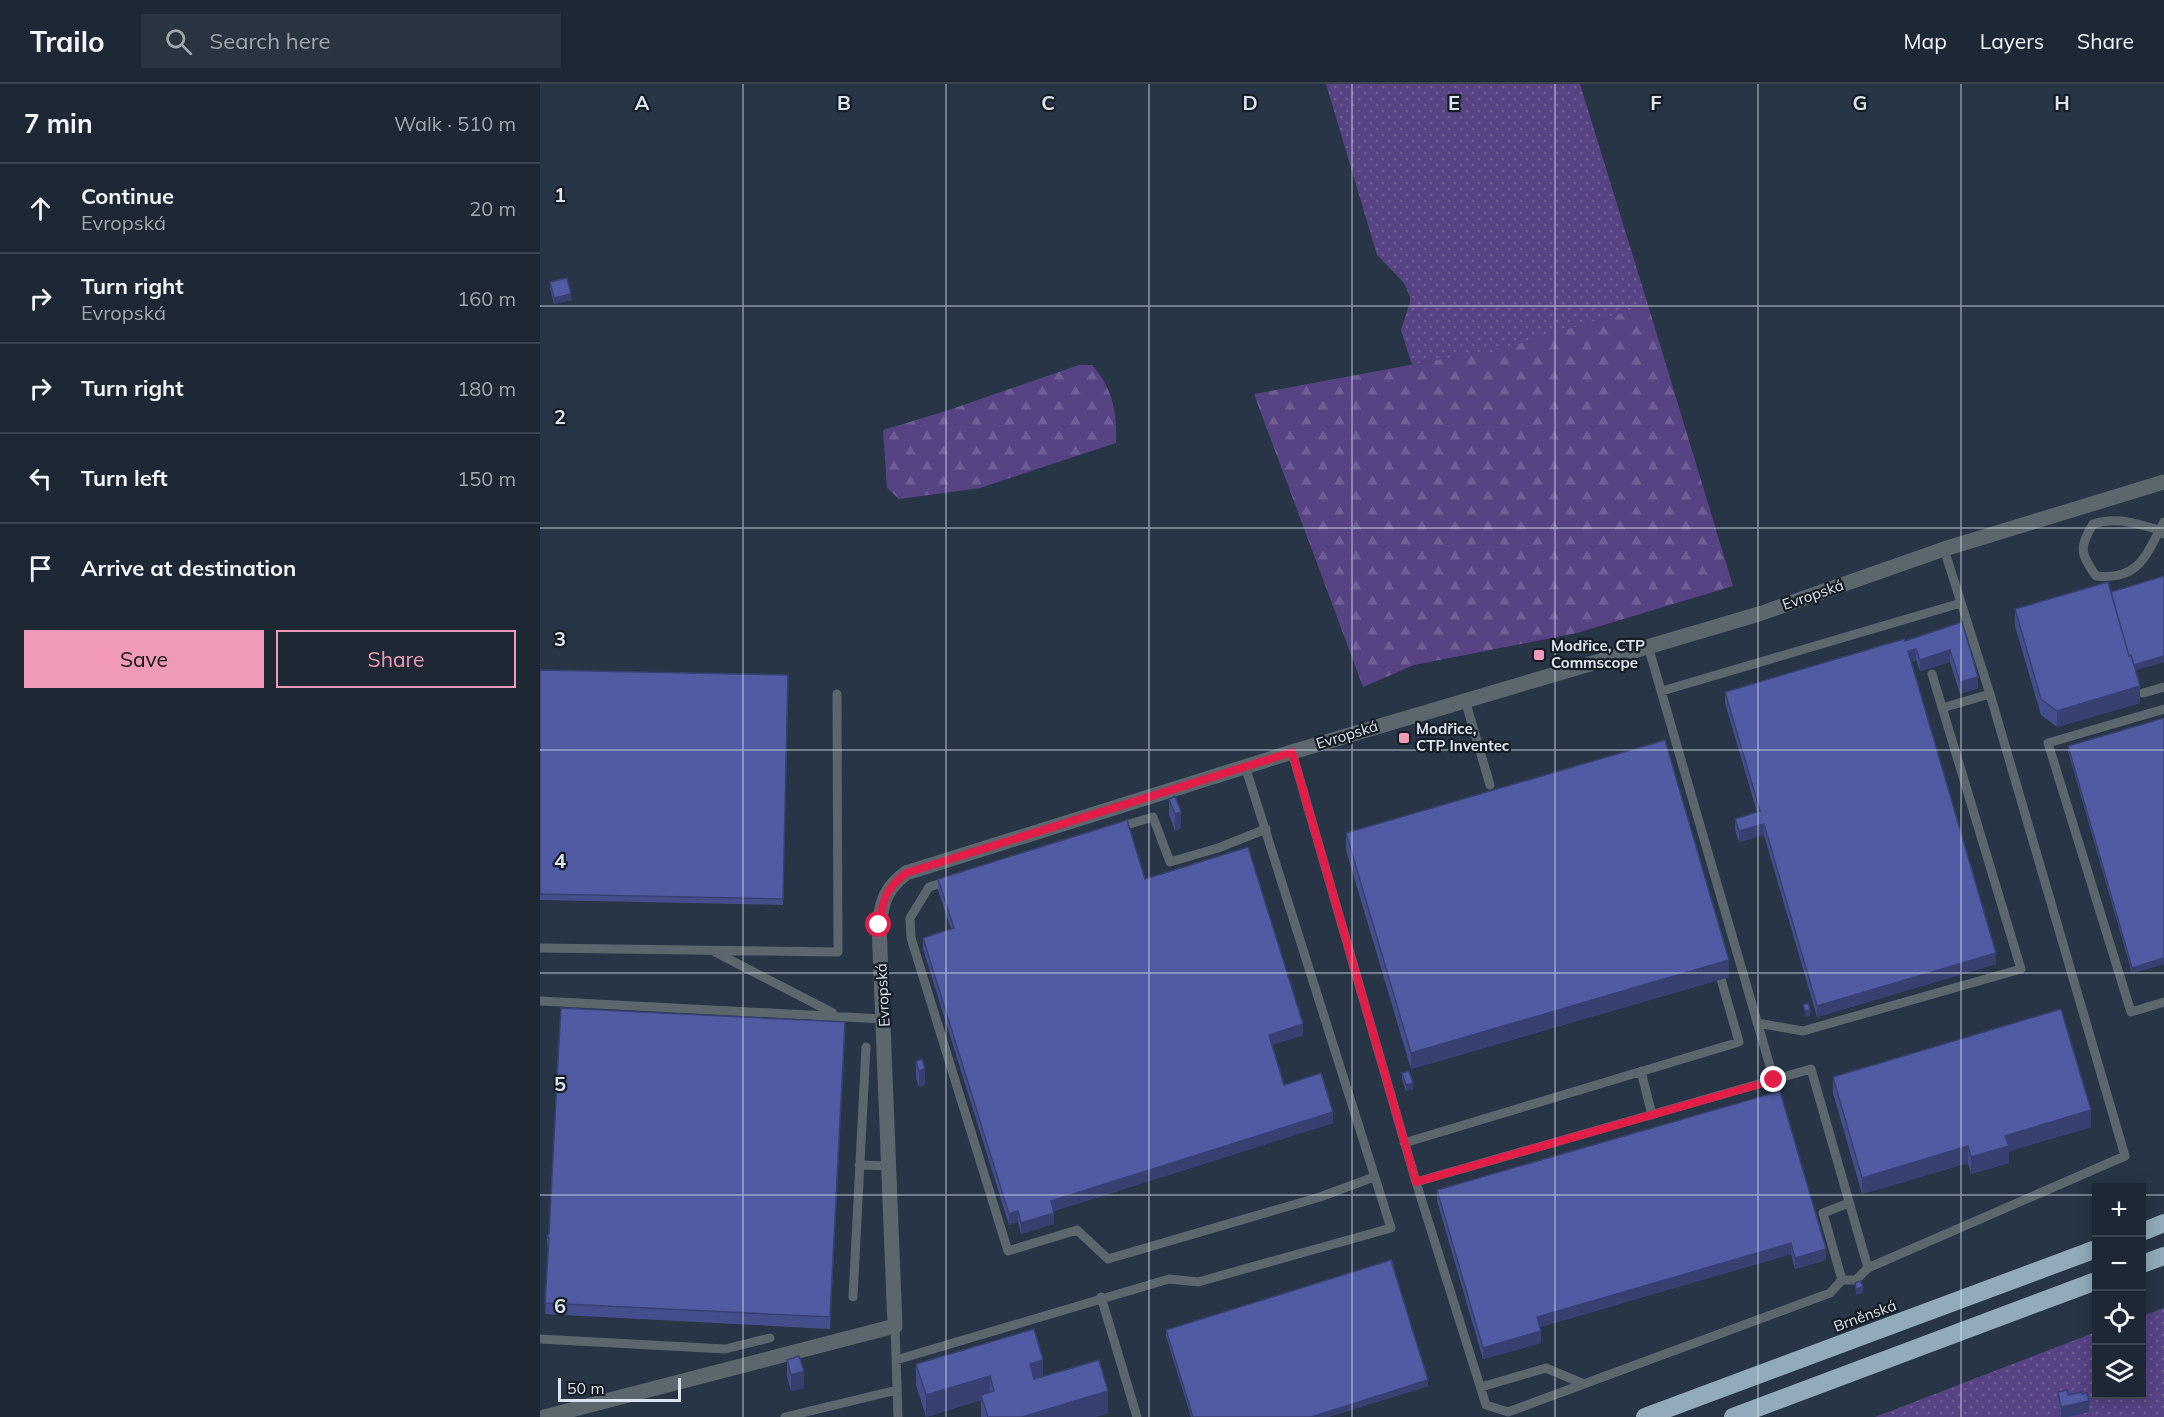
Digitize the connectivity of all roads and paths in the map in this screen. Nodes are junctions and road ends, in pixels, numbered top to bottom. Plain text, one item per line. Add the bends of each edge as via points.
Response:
1 (2164, 482) edge
2 (2163, 528) edge
3 (1944, 549) junction
4 (1961, 603) junction
5 (1648, 646) junction
6 (1932, 674) dead end
7 (2164, 687) edge
8 (1662, 691) junction
9 (2143, 693) dead end
10 (837, 694) dead end
11 (1990, 694) junction
12 (1465, 700) junction
13 (1942, 708) junction
14 (2164, 710) edge
15 (1292, 752) junction
16 (1245, 766) junction
17 (1490, 785) dead end
18 (1266, 829) junction
19 (1108, 831) edge
20 (963, 876) edge
21 (540, 948) edge
22 (713, 951) junction
23 (1721, 979) dead end
24 (540, 1001) edge
25 (2164, 1002) edge
26 (838, 1016) junction
27 (884, 1019) junction
28 (1757, 1023) junction
29 (866, 1047) dead end
30 (1641, 1071) junction
31 (1774, 1080) junction
32 (1653, 1114) junction
33 (1404, 1143) junction
34 (859, 1166) junction
35 (889, 1166) junction
36 (1374, 1177) junction
37 (1416, 1182) junction
38 (1849, 1203) junction
39 (2164, 1223) edge
40 (2146, 1230) edge
41 (2092, 1251) edge
42 (2164, 1256) edge
43 (2146, 1263) edge
44 (1868, 1268) junction
45 (1842, 1280) junction
46 (2092, 1283) edge
47 (853, 1297) dead end
48 (1101, 1297) junction
49 (895, 1326) junction
50 (770, 1338) dead end
51 (540, 1340) edge
52 (896, 1360) junction
53 (1584, 1384) junction
54 (1480, 1388) junction
55 (897, 1390) junction
56 (544, 1417) edge
57 (785, 1417) edge
58 (898, 1417) edge
59 (1137, 1417) edge
60 (1645, 1417) edge
61 (1733, 1417) edge

1 - 3 street, Evropská
2 - 2 lane via 2130,572 2113,578 2096,576 2083,557 2084,540 2093,524 2107,519
3 - 4 lane
3 - 5 street, Evropská via 1759,614
4 - 8 lane
4 - 11 lane
5 - 8 lane
5 - 12 street, Evropská
6 - 13 lane
7 - 9 lane
8 - 28 lane
10 - 22 lane via 838,952
11 - 13 lane
11 - 44 lane via 2125,1156
12 - 15 street, Evropská
12 - 17 lane
13 - 28 lane via 2021,969 1803,1031
14 - 25 lane via 2048,743 2131,1012
15 - 16 street, Evropská
15 - 33 lane
16 - 18 lane
16 - 27 street, Evropská via 906,873 887,891 881,905
18 - 19 lane via 1170,862 1153,817
18 - 36 lane
20 - 36 lane via 929,887 910,918 911,938 1008,1251 1077,1230 1108,1259 1320,1197
21 - 22 lane
22 - 26 lane
23 - 30 lane via 1739,1042
24 - 26 lane
26 - 27 lane
27 - 35 street, Evropská
28 - 31 lane
29 - 34 lane
30 - 32 lane
30 - 33 lane
31 - 32 lane
31 - 38 lane via 1811,1069
32 - 37 lane
33 - 37 lane
34 - 35 lane
34 - 47 lane
35 - 49 street, Evropská
36 - 48 lane via 1390,1228 1198,1282 1172,1278
37 - 54 lane
38 - 44 lane
38 - 45 lane via 1823,1213
39 - 40 highway
41 - 60 highway, Brněnská
42 - 43 highway
44 - 45 lane via 1856,1280
45 - 53 lane via 1830,1293
46 - 61 highway
48 - 52 lane
48 - 59 lane
49 - 52 lane
49 - 56 street
50 - 51 lane via 725,1349
52 - 55 lane
53 - 54 lane via 1546,1368
53 - 54 lane via 1508,1412 1486,1405
55 - 57 lane
55 - 58 lane

